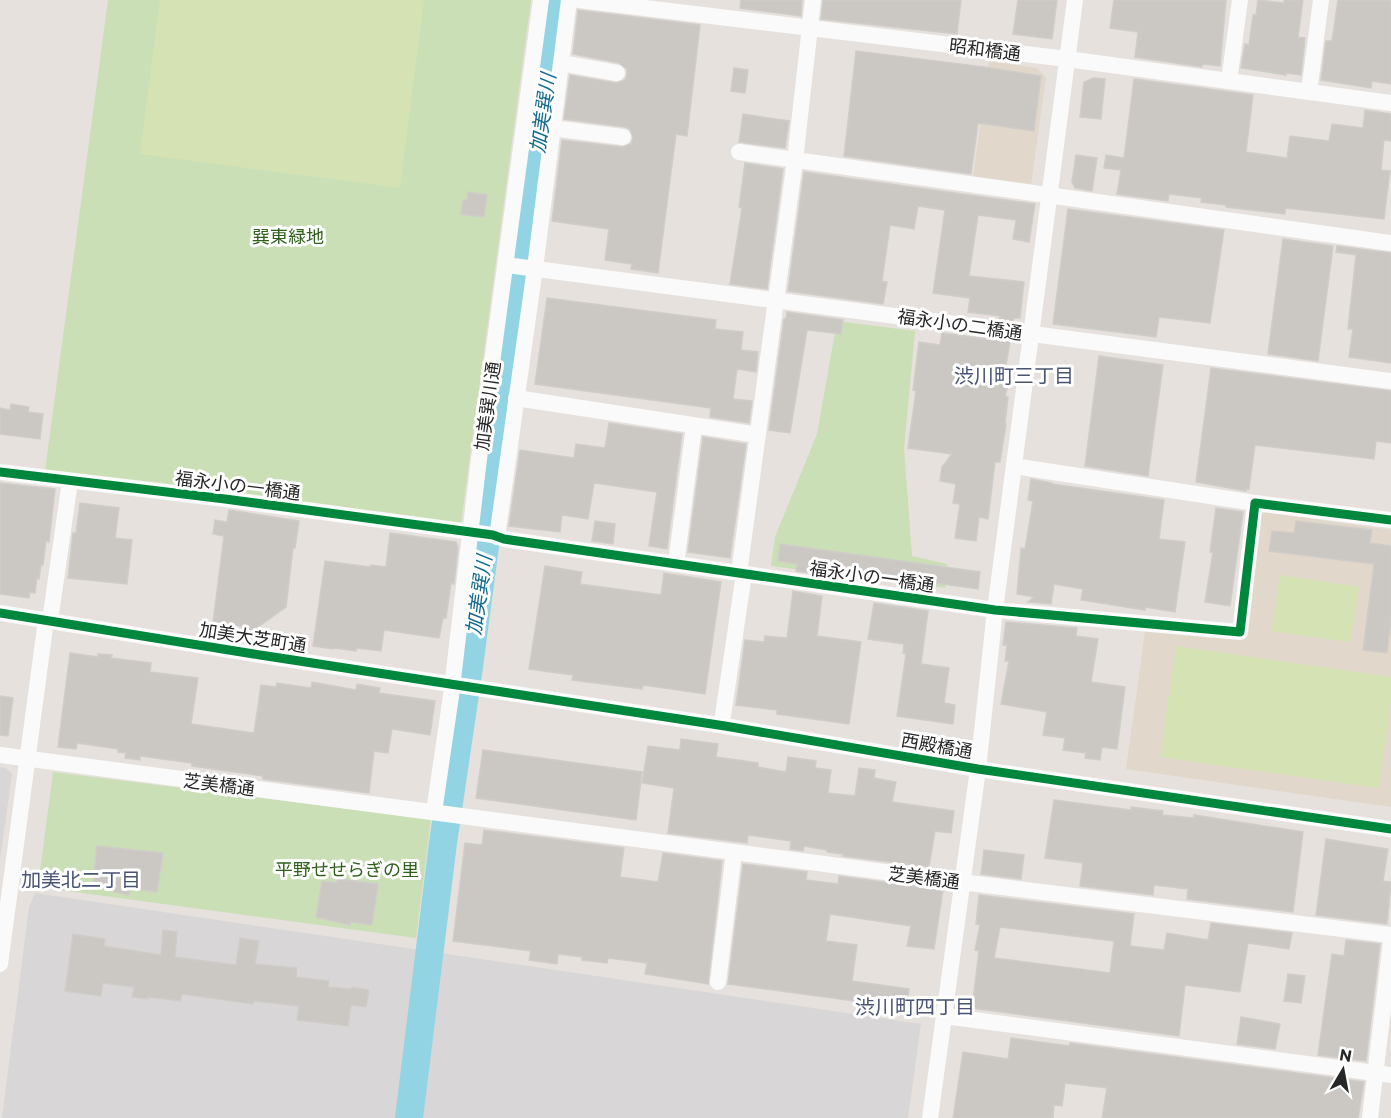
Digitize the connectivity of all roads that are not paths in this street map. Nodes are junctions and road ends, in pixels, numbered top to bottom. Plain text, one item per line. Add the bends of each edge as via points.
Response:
1 (542, 0) edge
2 (569, 0) edge
3 (579, 0) edge
4 (813, 0) edge
5 (1075, 0) edge
6 (1240, 0) edge
7 (1321, 0) edge
8 (809, 29) junction
9 (1067, 59) junction
10 (561, 63) junction
11 (617, 73) dead end
12 (1229, 81) junction
13 (1309, 92) junction
14 (1391, 103) edge
15 (552, 128) junction
16 (623, 137) dead end
17 (739, 152) dead end
18 (795, 160) junction
19 (1049, 196) junction
20 (1391, 243) edge
21 (507, 265) junction
22 (532, 268) junction
23 (776, 300) junction
24 (1031, 334) junction
25 (1391, 381) edge
26 (516, 398) junction
27 (694, 426) junction
28 (758, 435) junction
29 (1014, 466) junction
30 (0, 472) edge
31 (70, 481) junction
32 (1255, 503) junction
33 (1391, 520) edge
34 (485, 535) junction
35 (676, 564) junction
36 (741, 574) junction
37 (995, 610) junction
38 (0, 613) edge
39 (48, 620) junction
40 (456, 686) junction
41 (478, 689) joint
42 (725, 726) junction
43 (0, 755) edge
44 (28, 759) junction
45 (978, 769) junction
46 (436, 813) junction
47 (1391, 829) edge
48 (734, 852) junction
49 (962, 882) junction
50 (1391, 935) edge
51 (1391, 940) edge
52 (0, 964) edge
53 (718, 982) dead end
54 (944, 1016) junction
55 (1383, 1074) edge
56 (930, 1118) edge
57 (1370, 1118) edge

1 - 21 street, 加美巽川通
2 - 10 street
3 - 8 street, 昭和橋通
4 - 8 street
5 - 9 street
6 - 12 street
7 - 13 street
8 - 9 street, 昭和橋通
8 - 18 street
9 - 12 street, 昭和橋通
9 - 19 street
10 - 11 street
10 - 15 street
12 - 13 street, 昭和橋通
13 - 14 street, 昭和橋通
15 - 16 street
15 - 22 street
17 - 18 street
18 - 19 street
18 - 23 street
19 - 20 street
19 - 24 street
21 - 22 street, 福永小の二橋通
21 - 34 street, 加美巽川通 via 479,459
22 - 23 street, 福永小の二橋通
22 - 26 street
23 - 24 street, 福永小の二橋通
23 - 28 street
24 - 25 street, 福永小の二橋通
24 - 29 street
26 - 27 street
26 - 34 street
27 - 28 street
27 - 35 street
28 - 36 street
29 - 32 street
29 - 37 street
30 - 31 street, 福永小の一橋通
31 - 34 street, 福永小の一橋通
31 - 39 street
32 - 33 street
32 - 37 street, 福永小の一橋通 via 1240,633
34 - 35 street, 福永小の一橋通
34 - 40 street, 加美巽川通
35 - 36 street, 福永小の一橋通
36 - 37 street, 福永小の一橋通
36 - 42 street via 722,722
37 - 45 street
38 - 39 street, 加美大芝町通
39 - 40 street, 加美大芝町通
39 - 44 street
40 - 41 street, 加美大芝町通
40 - 46 street, 加美巽川通
41 - 42 street, 西殿橋通
42 - 45 street, 西殿橋通
43 - 44 street, 芝美橋通
44 - 46 street, 芝美橋通
44 - 52 street
45 - 47 street, 西殿橋通
45 - 49 street
46 - 48 street, 芝美橋通
48 - 49 street, 芝美橋通
48 - 53 street
49 - 50 street, 芝美橋通
49 - 54 street
51 - 55 street
54 - 55 street
54 - 56 street
55 - 57 street

